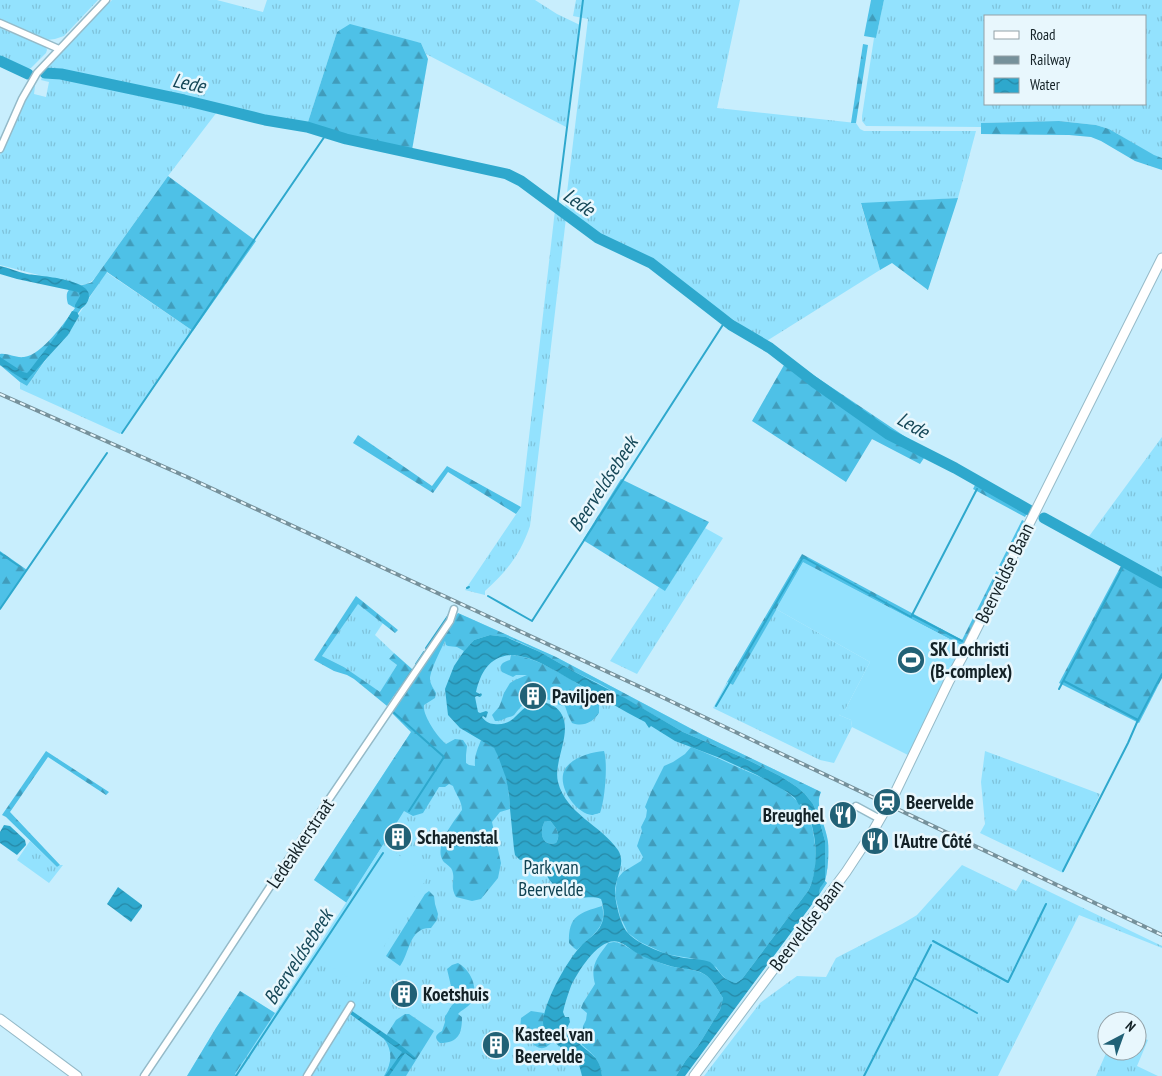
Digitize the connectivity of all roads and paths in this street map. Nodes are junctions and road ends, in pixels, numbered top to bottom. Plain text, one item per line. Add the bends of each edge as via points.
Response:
1 (106, 0) edge
2 (0, 23) edge
3 (59, 49) junction
4 (0, 149) edge
5 (1162, 258) edge
6 (454, 609) dead end
7 (856, 806) dead end
8 (880, 819) junction
9 (351, 1005) dead end
10 (0, 1019) edge
11 (77, 1076) edge
12 (144, 1076) edge
13 (307, 1076) edge
14 (694, 1076) edge

1 - 3 street
2 - 3 street
3 - 4 street via 30,84
5 - 8 main road, Beerveldse Baan
6 - 12 street, Ledeakkerstraat via 450,621
7 - 8 street
8 - 14 main road, Beerveldse Baan via 846,872
9 - 13 street
10 - 11 main road

